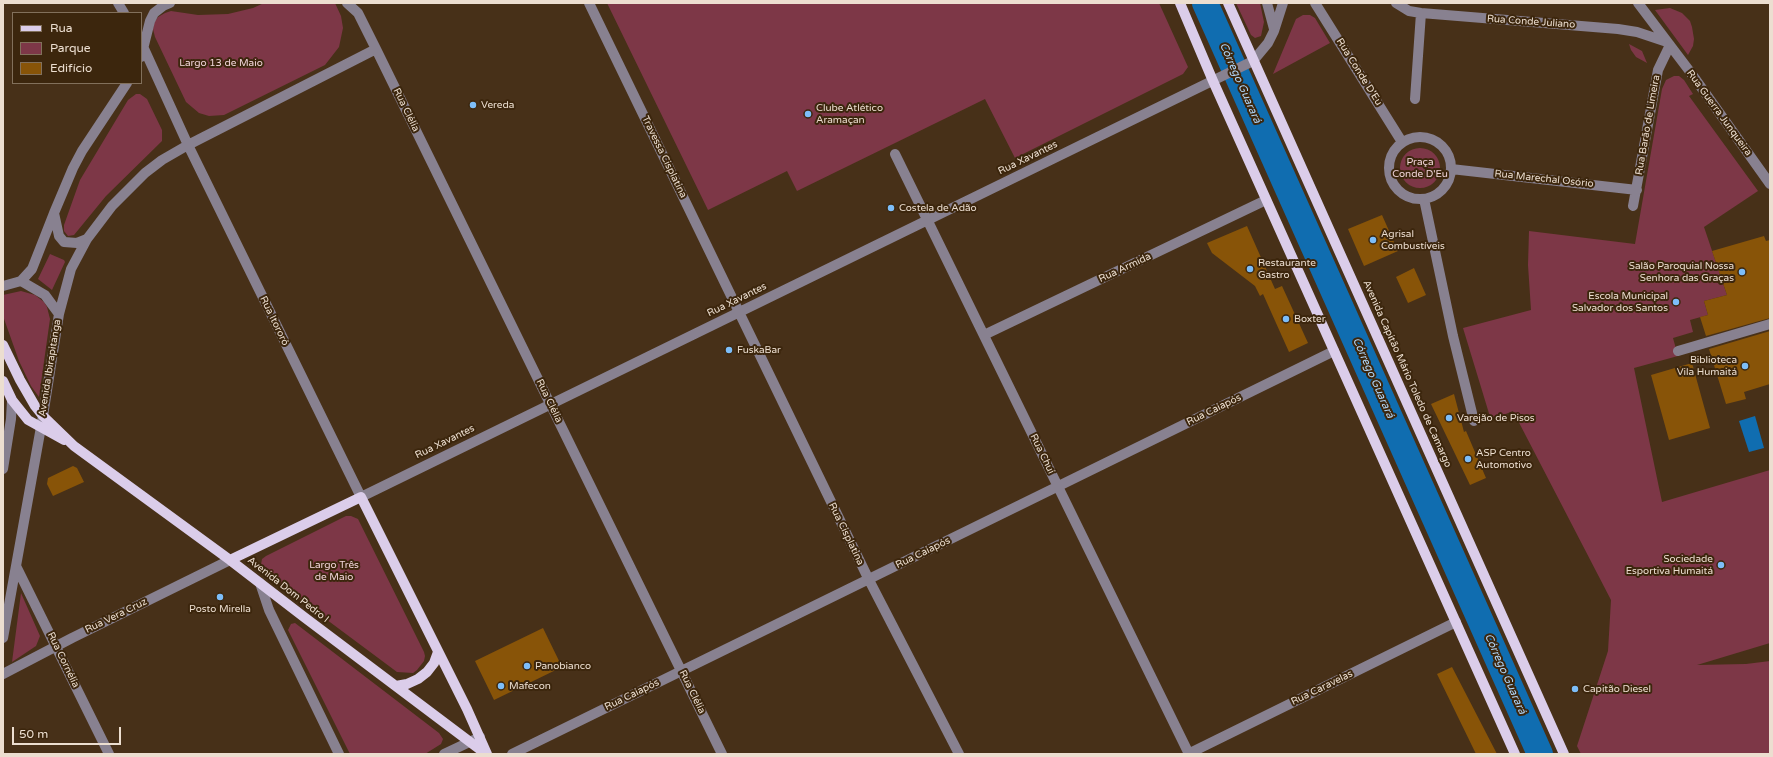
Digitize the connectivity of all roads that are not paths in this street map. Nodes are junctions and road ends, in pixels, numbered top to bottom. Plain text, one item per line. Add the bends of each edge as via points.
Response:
1 (118, 3) edge
2 (170, 3) edge
3 (347, 3) edge
4 (589, 3) edge
5 (1228, 3) edge
6 (1267, 3) edge
7 (1283, 3) edge
8 (1315, 3) edge
9 (1396, 3) edge
10 (1638, 3) edge
11 (1181, 4) edge
12 (357, 8) edge
13 (123, 12) edge
14 (1421, 13) junction
15 (1274, 31) junction
16 (142, 44) edge
17 (1668, 44) junction
18 (376, 49) junction
19 (1253, 61) junction
20 (1213, 80) junction
21 (126, 84) edge
22 (1414, 99) dead end
23 (1402, 142) junction
24 (188, 145) junction
25 (895, 154) dead end
26 (1451, 169) junction
27 (1770, 184) edge
28 (1637, 190) junction
29 (1424, 199) junction
30 (1266, 200) junction
31 (1633, 206) dead end
32 (54, 213) junction
33 (928, 220) junction
34 (87, 239) junction
35 (21, 281) junction
36 (3, 286) edge
37 (739, 312) junction
38 (59, 314) junction
39 (1770, 324) edge
40 (984, 335) junction
41 (3, 344) edge
42 (1334, 351) junction
43 (1678, 351) dead end
44 (3, 381) edge
45 (12, 400) junction
46 (550, 404) junction
47 (43, 416) junction
48 (1474, 422) dead end
49 (41, 428) junction
50 (74, 446) junction
51 (3, 469) edge
52 (1058, 487) junction
53 (361, 497) junction
54 (230, 560) junction
55 (16, 566) junction
56 (868, 580) junction
57 (260, 584) junction
58 (1456, 622) junction
59 (3, 638) edge
60 (56, 646) junction
61 (438, 652) junction
62 (681, 671) junction
63 (3, 674) edge
64 (396, 686) junction
65 (480, 736) junction
66 (470, 741) junction
67 (109, 754) edge
68 (339, 754) edge
69 (444, 754) edge
70 (486, 754) edge
71 (512, 754) edge
72 (722, 754) edge
73 (959, 754) edge
74 (1189, 754) edge
75 (1515, 754) edge
76 (1564, 754) edge

1 - 13 street
2 - 16 street via 154,13
3 - 12 street
4 - 37 street, Travessa Cisplatina
5 - 19 main road, Avenida Capitão Mário Toledo de Camargo
6 - 15 street
7 - 15 street
8 - 23 street, Rua Conde D'Eu
9 - 14 street, Rua Conde Juliano via 1409,11
10 - 17 street, Rua Guerra Junqueira
11 - 20 main road
12 - 18 street
14 - 17 street, Rua Conde Juliano via 1618,29 1637,32
14 - 22 street
15 - 19 street
16 - 24 street
17 - 27 street, Rua Guerra Junqueira
17 - 28 street, Rua Barão de Limeira via 1658,70
18 - 24 street
18 - 46 street, Rua Clélia
19 - 20 street, Rua Xavantes
19 - 76 main road, Avenida Capitão Mário Toledo de Camargo
20 - 30 main road
20 - 33 street, Rua Xavantes
21 - 32 street via 82,151
23 - 26 street via 1424,137 1438,143 1448,154
23 - 29 street via 1391,155 1390,179 1401,193 1408,197
24 - 34 street, Avenida Ibirapitanga via 145,173 112,206
24 - 53 street, Rua Itororó
25 - 33 street, Rua Chuí
26 - 28 street, Rua Marechal Osório
26 - 29 street via 1446,186
28 - 31 street, Rua Barão de Limeira
29 - 48 street
30 - 40 street, Rua Armida
30 - 42 main road
32 - 34 street via 59,236 64,242 77,243
32 - 35 street via 32,269
33 - 37 street, Rua Xavantes
33 - 40 street, Rua Chuí
34 - 38 street, Avenida Ibirapitanga via 71,269
35 - 36 street
35 - 38 street via 45,295
37 - 46 street, Rua Xavantes
37 - 56 street, Rua Cisplatina
38 - 47 street, Avenida Ibirapitanga
39 - 43 street
40 - 52 street, Rua Chuí
41 - 47 main road, Avenida Dom Pedro I via 28,396
42 - 52 street, Rua Caiapós
42 - 58 main road
44 - 45 main road, Avenida Dom Pedro I
45 - 49 main road, Avenida Dom Pedro I via 28,420
45 - 51 street
46 - 53 street, Rua Xavantes
46 - 62 street, Rua Clélia
47 - 49 street, Avenida Ibirapitanga
47 - 50 main road, Avenida Dom Pedro I
49 - 50 main road, Avenida Dom Pedro I
49 - 55 street, Avenida Ibirapitanga
50 - 54 main road, Avenida Dom Pedro I
52 - 56 street, Rua Caiapós
52 - 74 street, Rua Chuí
53 - 54 main road, Rua Xavantes
53 - 61 main road
54 - 57 main road, Avenida Dom Pedro I
54 - 60 street, Rua Vera Cruz
55 - 59 street, Avenida Ibirapitanga
55 - 60 street, Rua Cornélia
56 - 62 street, Rua Caiapós
56 - 73 street, Rua Cisplatina
57 - 64 main road, Avenida Dom Pedro I
57 - 68 street via 269,610
58 - 74 street, Rua Caravelas
58 - 75 main road
60 - 63 street, Rua Vera Cruz
60 - 67 street, Rua Cornélia
61 - 64 main road via 427,672 407,684
61 - 65 main road
62 - 71 street, Rua Caiapós
62 - 72 street, Rua Clélia
64 - 66 main road, Avenida Dom Pedro I
65 - 66 street
65 - 70 main road
66 - 69 street
66 - 70 main road, Avenida Dom Pedro I

